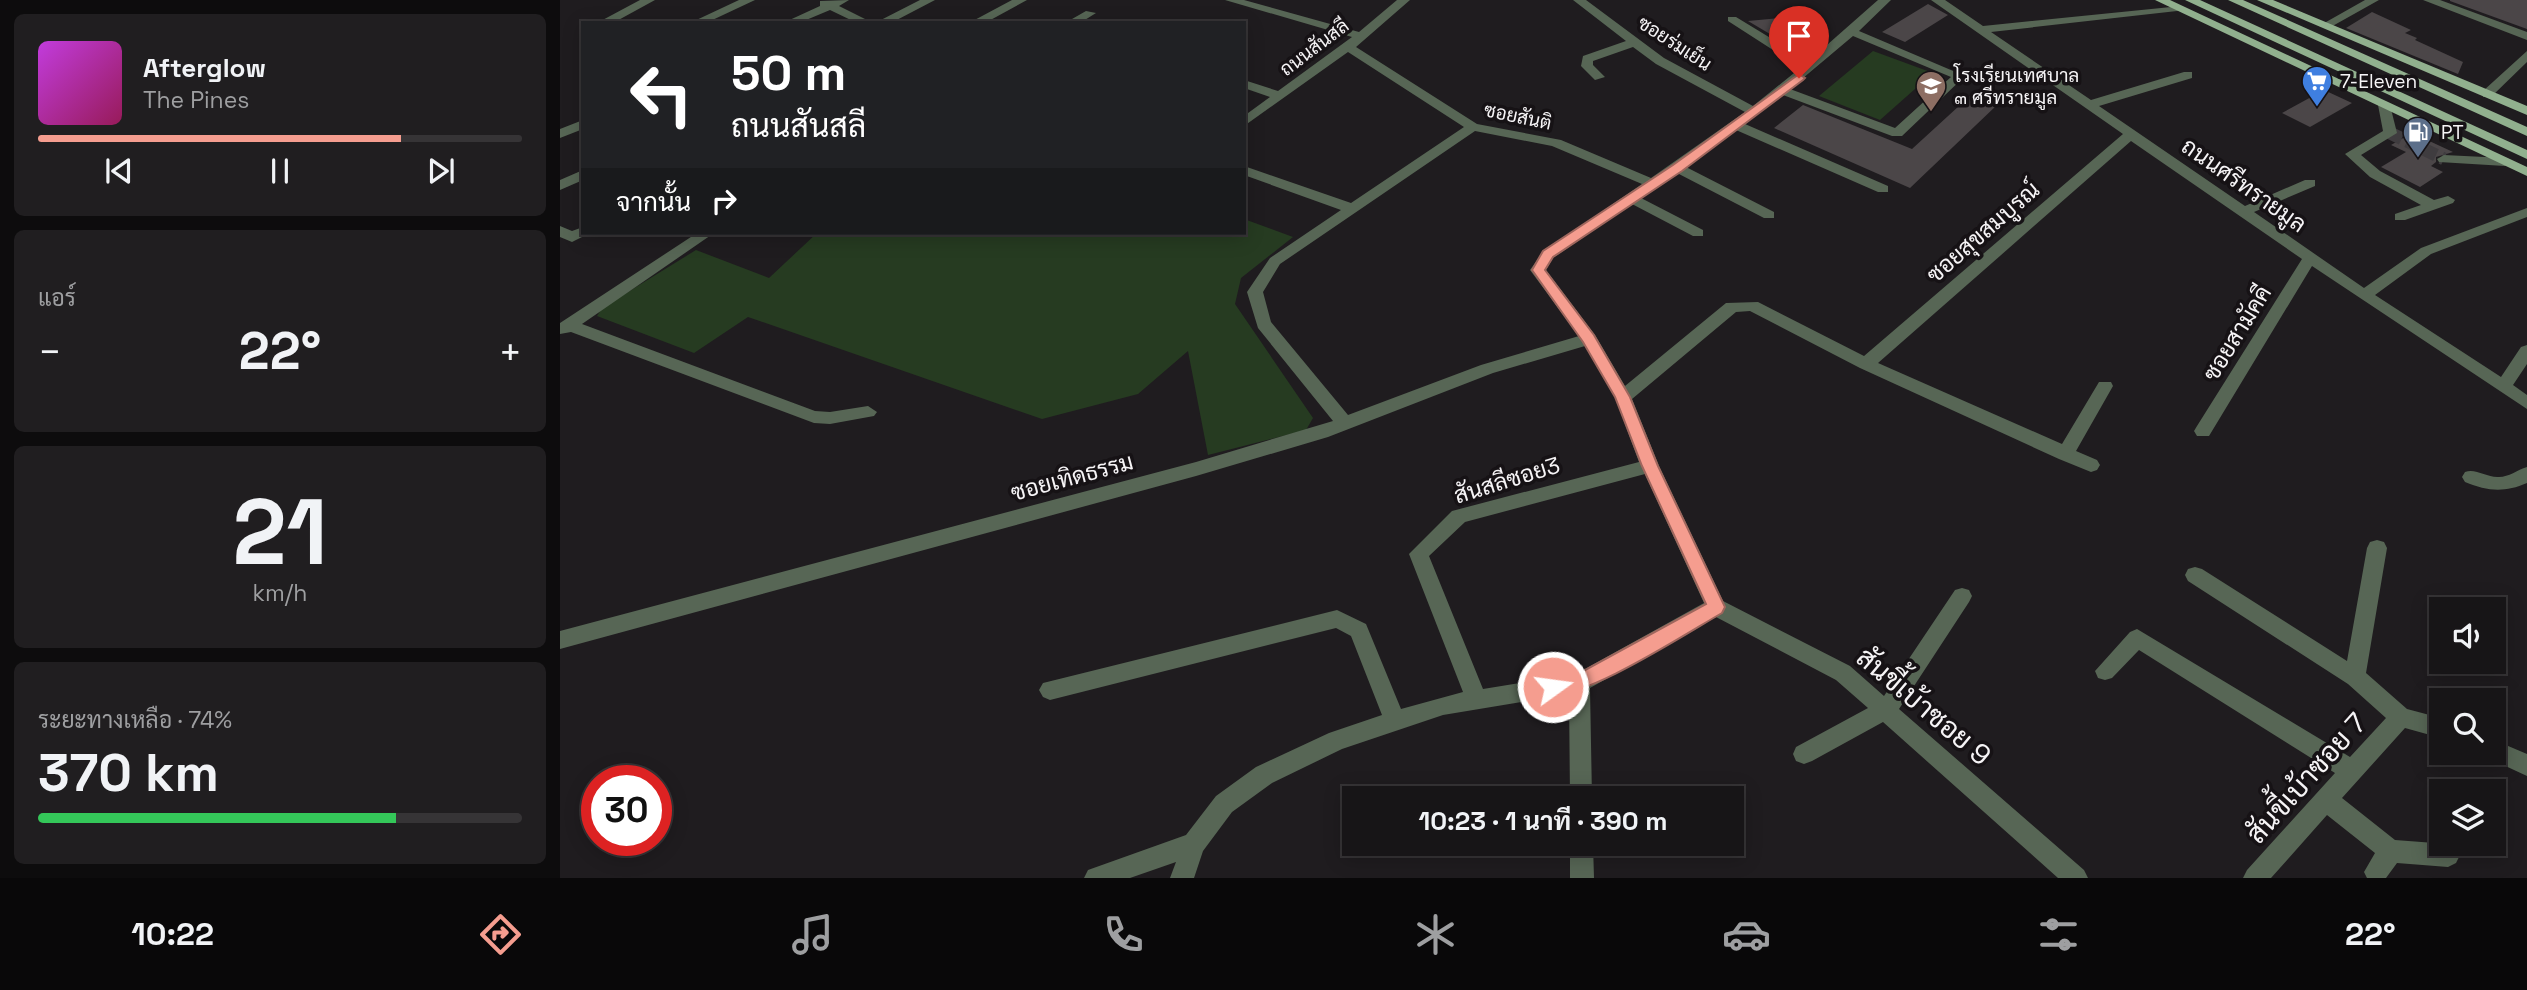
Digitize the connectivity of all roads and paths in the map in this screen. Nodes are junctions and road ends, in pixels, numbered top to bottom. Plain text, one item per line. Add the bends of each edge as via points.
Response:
1 (649, 0) edge
2 (749, 0) edge
3 (843, 0) edge
4 (929, 0) edge
5 (1021, 0) edge
6 (1231, 0) edge
7 (1404, 0) edge
8 (1579, 0) edge
9 (1885, 0) edge
10 (1937, 0) edge
11 (2161, 0) edge
12 (2190, 0) edge
13 (2234, 0) edge
14 (2250, 0) edge
15 (2263, 0) edge
16 (2373, 0) edge
17 (2429, 0) edge
18 (824, 3) edge
19 (2177, 8) junction
20 (1090, 13) dead end
21 (2270, 16) junction
22 (1732, 19) dead end
23 (607, 21) edge
24 (701, 21) edge
25 (792, 21) edge
26 (863, 21) edge
27 (885, 21) edge
28 (979, 21) edge
29 (1076, 21) edge
30 (2325, 26) junction
31 (1979, 30) junction
32 (1852, 32) junction
33 (1361, 36) junction
34 (2527, 36) edge
35 (1635, 42) junction
36 (1348, 47) junction
37 (2527, 55) edge
38 (1814, 65) junction
39 (2188, 75) dead end
40 (1599, 77) dead end
41 (1246, 85) edge
42 (1784, 90) junction
43 (2351, 90) junction
44 (2487, 94) junction
45 (1279, 96) junction
46 (2088, 105) junction
47 (2385, 105) junction
48 (2422, 106) junction
49 (2527, 111) edge
50 (1755, 112) junction
51 (581, 114) edge
52 (1246, 121) edge
53 (560, 124) edge
54 (581, 125) edge
55 (1738, 126) junction
56 (1473, 127) junction
57 (2527, 132) edge
58 (560, 134) edge
59 (2131, 134) junction
60 (2527, 155) edge
61 (2444, 159) tunnel mouth
62 (2505, 162) junction
63 (1678, 168) junction
64 (1246, 171) edge
65 (2527, 172) edge
66 (581, 175) edge
67 (2310, 183) dead end
68 (1653, 184) junction
69 (560, 186) edge
70 (1883, 189) dead end
71 (1631, 198) junction
72 (2448, 200) dead end
73 (2432, 205) junction
74 (1350, 208) junction
75 (2243, 212) junction
76 (2527, 212) edge
77 (1769, 215) dead end
78 (2400, 217) dead end
79 (1698, 233) dead end
80 (704, 235) edge
81 (2310, 258) junction
82 (2364, 295) junction
83 (564, 328) edge
84 (1589, 339) junction
85 (2527, 351) edge
86 (1866, 364) junction
87 (2105, 386) dead end
88 (2503, 387) junction
89 (1623, 397) junction
90 (2527, 403) edge
91 (868, 412) dead end
92 (1344, 424) junction
93 (2203, 431) dead end
94 (2065, 454) junction
95 (2091, 465) dead end
96 (1650, 466) junction
97 (2527, 474) edge
98 (2471, 477) dead end
99 (2377, 548) dead end
100 (2196, 575) dead end
101 (1962, 596) dead end
102 (1716, 607) junction
103 (560, 640) edge
104 (2105, 671) dead end
105 (2355, 677) junction
106 (1579, 683) junction
107 (1050, 690) dead end
108 (1476, 699) junction
109 (1887, 709) junction
110 (2401, 717) junction
111 (1394, 719) junction
112 (2429, 725) edge
113 (1804, 754) dead end
114 (2506, 755) edge
115 (2527, 765) edge
116 (2352, 771) junction
117 (1581, 786) edge
118 (2326, 800) junction
119 (1194, 844) junction
120 (2391, 851) junction
121 (2429, 854) edge
122 (1582, 856) edge
123 (2375, 872) dead end
124 (1096, 878) edge
125 (1182, 878) edge
126 (1583, 878) edge
127 (2076, 878) edge
128 (2255, 878) edge

1 - 23 street
2 - 24 street
3 - 18 street
4 - 27 street
5 - 28 street
6 - 33 street
7 - 33 street, ถนนสันสลี
8 - 35 street, ซอยร่มเย็น
9 - 32 street
10 - 31 street, ถนนศรีทรายมูล
11 - 19 main road
12 - 48 main road
13 - 21 main road
14 - 21 main road
15 - 30 main road
16 - 30 street
17 - 34 street
18 - 25 street
18 - 26 street
19 - 31 street
19 - 43 main road
20 - 29 street
21 - 57 main road
22 - 38 street via 1787,54
30 - 44 main road
31 - 46 street, ถนนศรีทรายมูล
32 - 38 street
32 - 42 street via 1959,76 1897,133
33 - 36 street, ถนนสันสลี
35 - 40 street via 1587,58 1587,66
35 - 50 street, ซอยร่มเย็น via 1660,61
36 - 45 street, ถนนสันสลี
36 - 56 street, ซอยสันติ
37 - 44 street
38 - 42 street
39 - 46 street
41 - 45 street
42 - 50 street
43 - 47 main road
43 - 48 main road
44 - 49 main road
45 - 52 street, ถนนสันสลี
46 - 59 street, ถนนศรีทรายมูล
47 - 62 main road
47 - 73 street via 2390,133 2352,154 2375,174
48 - 60 main road
50 - 55 street
51 - 53 street
54 - 58 street
55 - 63 street
55 - 70 street
56 - 68 street, ซอยสันติ via 1556,143
56 - 74 street
59 - 75 street, ถนนศรีทรายมูล
59 - 86 street, ซอยสุขสมบูรณ์
61 - 62 street
62 - 65 main road
63 - 68 street
63 - 77 street
64 - 74 street
66 - 69 street
67 - 75 street
68 - 71 street
71 - 79 street
71 - 84 street via 1548,254 1538,270
72 - 73 street
73 - 78 street
74 - 92 street via 1275,261 1255,292 1264,324
75 - 81 street, ถนนศรีทรายมูล
76 - 82 street via 2426,251
80 - 83 street
81 - 82 street, ถนนศรีทรายมูล
81 - 93 street, ซอยสามัคคี
82 - 88 street, ถนนศรีทรายมูล
83 - 91 street via 814,417
84 - 89 street
84 - 92 street, ซอยเทิดธรรม via 1487,369
85 - 88 street
86 - 89 street via 1752,306 1732,307
86 - 94 street
87 - 94 street
88 - 90 street, ถนนศรีทรายมูล
89 - 96 street
92 - 103 street, ซอยเทิดธรรม via 1196,470
94 - 95 street
96 - 102 street
96 - 108 street, สันสลีซอย3 via 1460,516 1419,554
97 - 98 street via 2511,484 2490,486
99 - 105 street
100 - 105 street
101 - 109 street
102 - 106 street
102 - 109 street, สันขี้เบ้าซอย 9 via 1843,673
104 - 116 street via 2137,638
105 - 110 street
106 - 108 street
106 - 117 street
107 - 111 street via 1337,619 1359,630
108 - 111 street
109 - 113 street
109 - 127 street, สันขี้เบ้าซอย 9
110 - 112 street
110 - 116 street, สันขี้เบ้าซอย 7
111 - 119 street via 1264,775 1224,804
114 - 115 street
116 - 118 street, สันขี้เบ้าซอย 7
118 - 120 street
118 - 128 street, สันขี้เบ้าซอย 7
119 - 124 street
119 - 125 street
120 - 121 street
120 - 123 street
122 - 126 street

